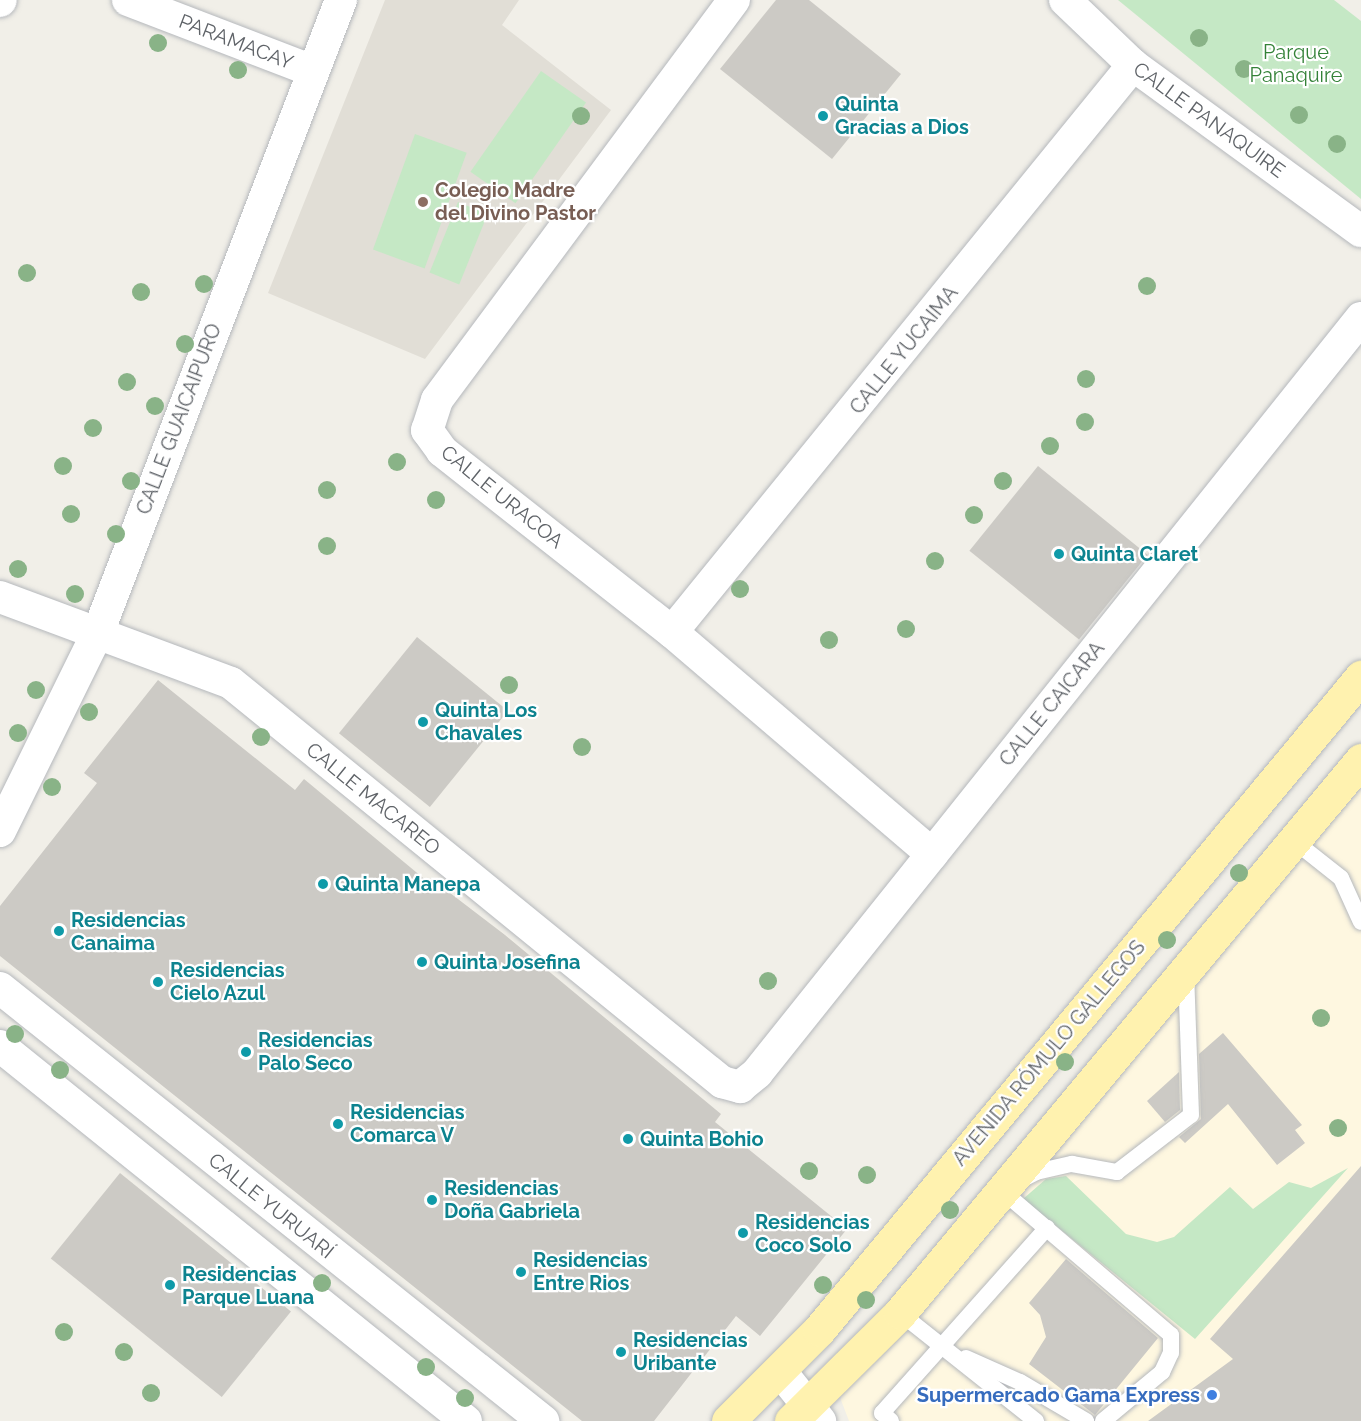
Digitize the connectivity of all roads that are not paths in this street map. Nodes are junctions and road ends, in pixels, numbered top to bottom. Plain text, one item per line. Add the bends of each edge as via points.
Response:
1 (128, 0) edge
2 (341, 0) edge
3 (734, 0) edge
4 (1065, 0) edge
5 (1133, 65) junction
6 (310, 70) junction
7 (1361, 231) edge
8 (1361, 318) edge
9 (0, 597) edge
10 (99, 630) junction
11 (672, 632) junction
12 (1361, 677) edge
13 (1361, 760) edge
14 (0, 831) edge
15 (1293, 840) junction
16 (932, 854) junction
17 (1361, 922) edge
18 (1186, 968) junction
19 (0, 988) edge
20 (0, 1046) edge
21 (741, 1087) joint
22 (1000, 1190) junction
23 (1047, 1228) junction
24 (398, 1307) junction
25 (900, 1313) junction
26 (366, 1341) junction
27 (943, 1348) junction
28 (781, 1372) junction
29 (807, 1415) edge
30 (466, 1421) edge
31 (543, 1421) edge
32 (728, 1421) edge
33 (891, 1421) edge
34 (1036, 1421) edge
35 (1086, 1421) edge
36 (1103, 1421) edge

1 - 6 street, PARAMACAY
2 - 6 street, CALLE GUAICAIPURO
3 - 11 street, CALLE URACOA via 437,400 427,430 442,451
4 - 5 street, CALLE PANAQUIRE
5 - 7 street, CALLE PANAQUIRE
5 - 11 street, CALLE YUCAIMA
6 - 10 street, CALLE GUAICAIPURO
8 - 16 street, CALLE CAICARA
9 - 10 street, CALLE MACAREO
10 - 14 street, CALLE GUAICAIPURO
10 - 21 street, CALLE MACAREO via 231,683 722,1082
11 - 16 street, CALLE URACOA
12 - 28 main road, AVENIDA RÓMULO GALLEGOS
13 - 15 main road
15 - 17 lane via 1341,878
15 - 18 main road
16 - 21 street, CALLE CAICARA
18 - 22 main road
18 - 22 lane via 1191,1115 1117,1172 1072,1164 1036,1172
19 - 24 street, CALLE YURUARÍ
20 - 26 street
22 - 23 lane
22 - 25 main road
23 - 27 lane
23 - 36 lane via 1171,1335 1171,1353 1162,1372
24 - 26 street
24 - 31 street, CALLE YURUARÍ
25 - 27 lane
25 - 29 main road
26 - 30 street
27 - 33 lane via 882,1413
27 - 34 lane
27 - 35 lane via 1020,1382
28 - 29 street
28 - 32 main road, AVENIDA RÓMULO GALLEGOS

